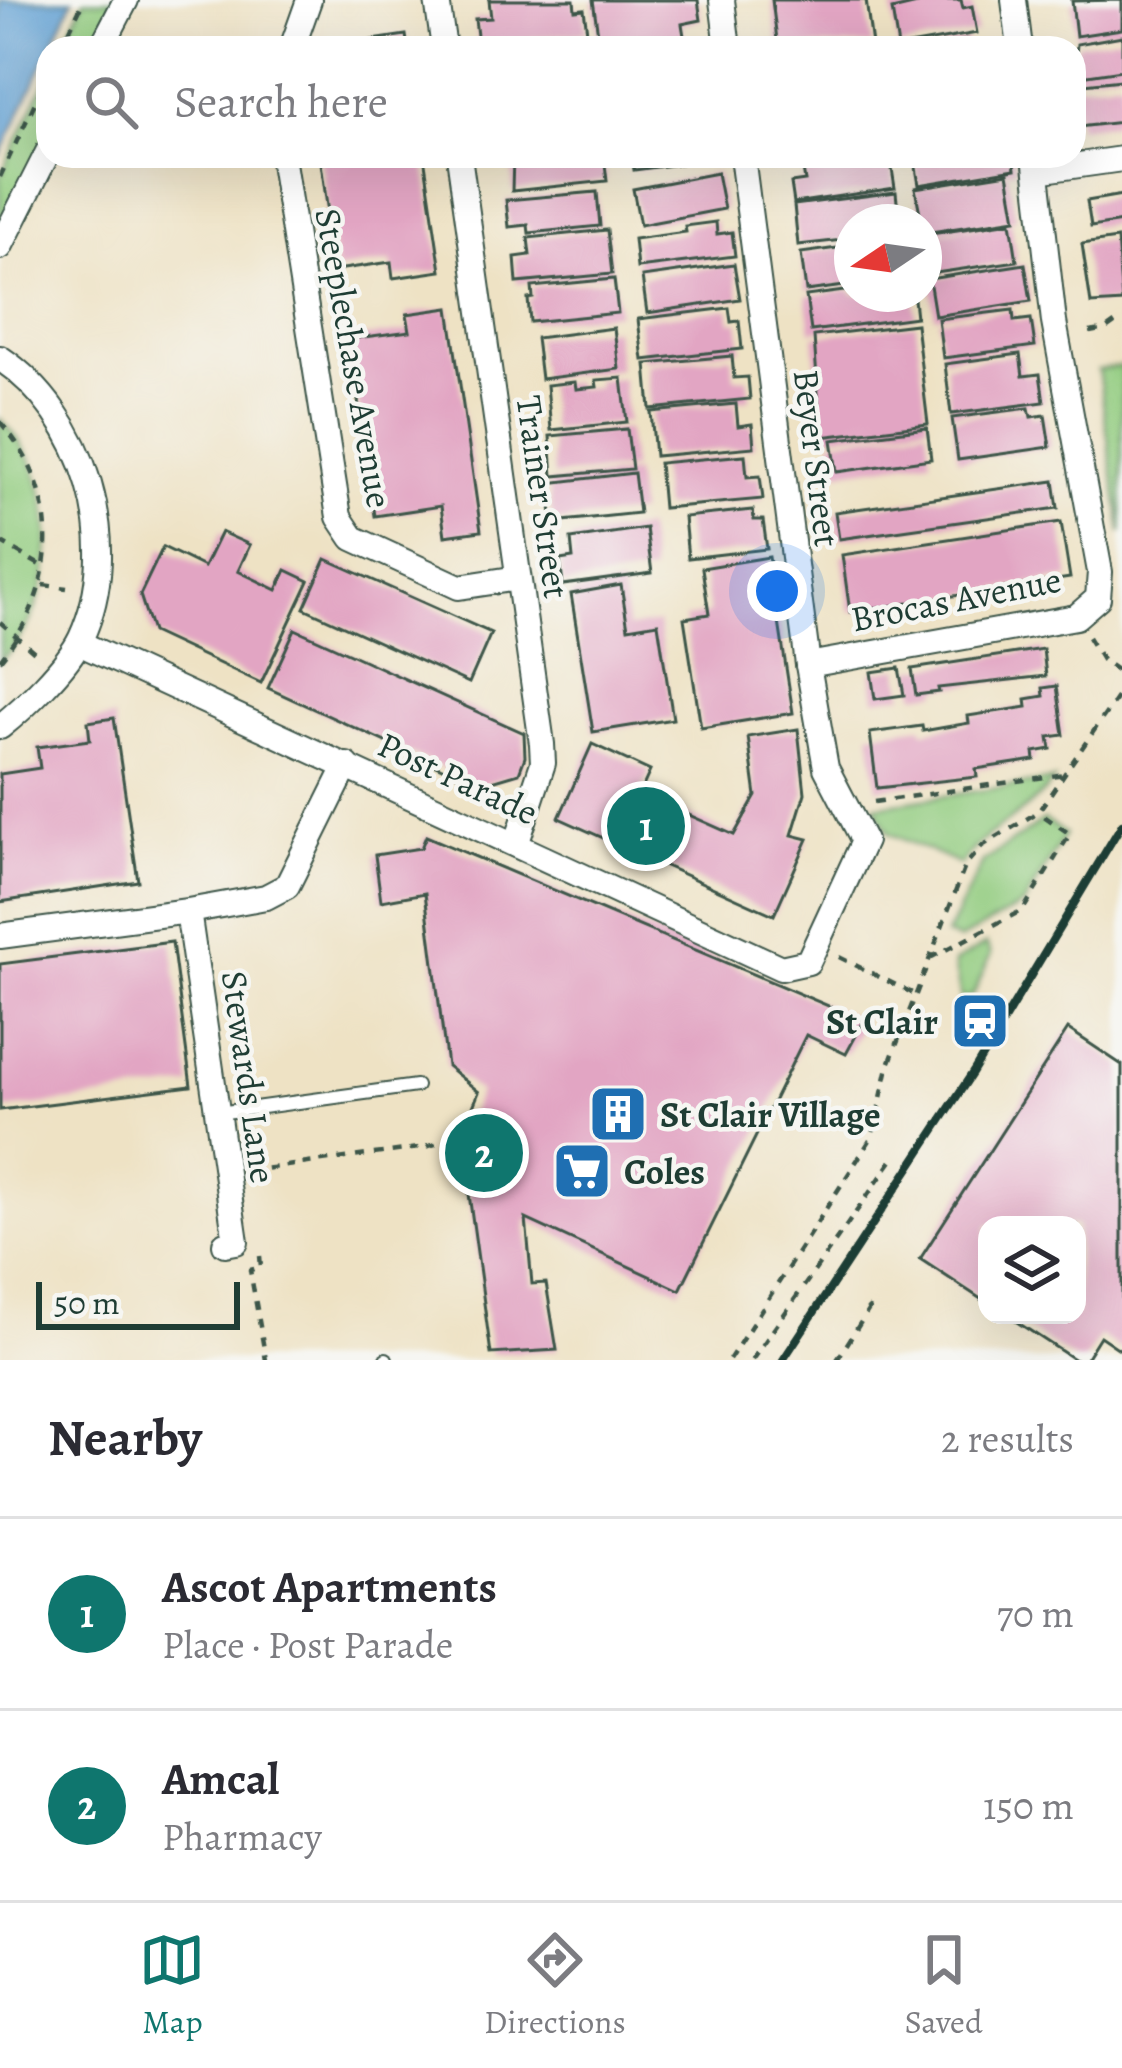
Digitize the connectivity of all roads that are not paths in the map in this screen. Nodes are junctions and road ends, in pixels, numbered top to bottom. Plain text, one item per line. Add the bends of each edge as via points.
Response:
1 (125, 0) edge
2 (308, 0) edge
3 (437, 0) edge
4 (722, 0) edge
5 (1014, 0) edge
6 (107, 36) edge
7 (296, 36) edge
8 (442, 36) edge
9 (726, 36) edge
10 (1018, 36) edge
11 (1122, 159) edge
12 (1086, 161) edge
13 (40, 168) edge
14 (284, 168) edge
15 (461, 168) edge
16 (744, 168) edge
17 (1036, 168) edge
18 (0, 247) edge
19 (0, 358) edge
20 (518, 578) junction
21 (79, 643) junction
22 (808, 665) junction
23 (0, 727) edge
24 (347, 765) junction
25 (516, 845) junction
26 (188, 911) junction
27 (0, 936) edge
28 (808, 962) joint
29 (416, 1086) dead end
30 (218, 1113) junction
31 (225, 1244) dead end

1 - 6 street
2 - 7 street
3 - 8 street
4 - 9 street
5 - 10 street
11 - 12 street
13 - 18 street
14 - 20 street, Steeplechase Avenue via 339,517 353,538 459,587
15 - 20 street, Trainer Street
16 - 22 street, Beyer Street
17 - 22 street, Brocas Avenue via 1098,598 1076,617
19 - 21 street via 66,428 88,482 98,572
20 - 25 street, Trainer Street via 543,764
21 - 23 street
21 - 24 street, Post Parade
22 - 28 street, Beyer Street via 826,768 864,841
24 - 25 street, Post Parade
24 - 26 street via 287,886
25 - 28 street, Post Parade via 781,968
26 - 27 street
26 - 30 street, Stewards Lane
29 - 30 lane
30 - 31 street, Stewards Lane via 236,1242

